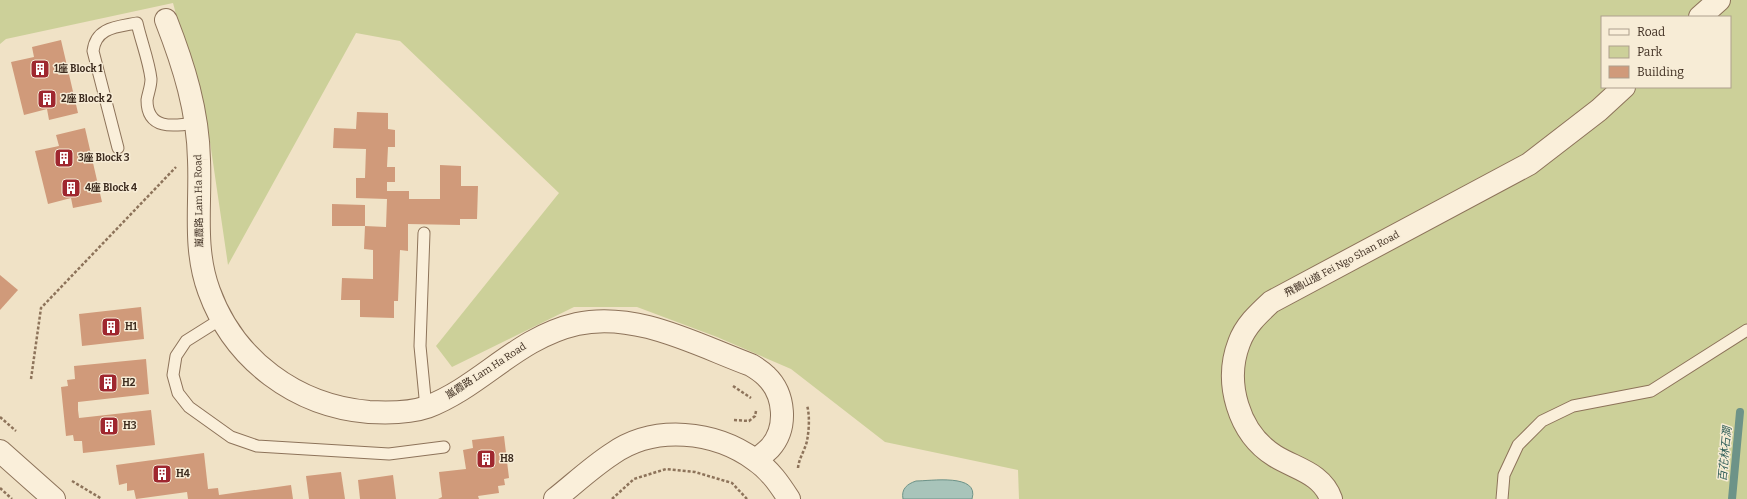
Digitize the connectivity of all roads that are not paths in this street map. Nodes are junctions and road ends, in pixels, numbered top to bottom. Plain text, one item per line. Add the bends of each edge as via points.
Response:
1 (1719, 0) edge
2 (1701, 16) edge
3 (166, 20) dead end
4 (1623, 88) edge
5 (196, 123) junction
6 (118, 148) dead end
7 (424, 232) dead end
8 (221, 319) junction
9 (1747, 330) edge
10 (426, 408) junction
11 (444, 448) dead end
12 (0, 451) edge
13 (756, 460) junction
14 (54, 499) edge
15 (555, 499) edge
16 (789, 499) edge
17 (1331, 499) edge
18 (1502, 499) edge

1 - 2 street
3 - 5 street, 嵐霞路 Lam Ha Road via 189,88
4 - 17 street, 飛鵝山道 Fei Ngo Shan Road via 1599,110 1529,164 1271,302 1252,320 1239,342 1233,367 1234,393 1241,417 1255,439 1274,456 1316,477 1329,492
5 - 6 lane via 167,126 158,123 148,108 151,78 137,23 106,30 94,42 93,51
5 - 8 street, 嵐霞路 Lam Ha Road via 200,259 208,290
7 - 10 lane via 420,346
8 - 10 street, 嵐霞路 Lam Ha Road via 244,351 256,362 274,378 309,398 355,410 386,413
8 - 11 lane via 186,341 176,356 173,375 178,393 190,407 231,437 257,446 389,454
9 - 18 lane via 1651,391 1573,406 1542,421 1518,444 1504,475
10 - 13 street, 嵐霞路 Lam Ha Road via 453,394 521,347 549,332 579,324 610,321 641,325 751,365 767,376 778,392 783,411 780,430 771,447
12 - 14 street
13 - 15 street via 730,445 708,438 671,434 641,440 613,453
13 - 16 street via 776,479

